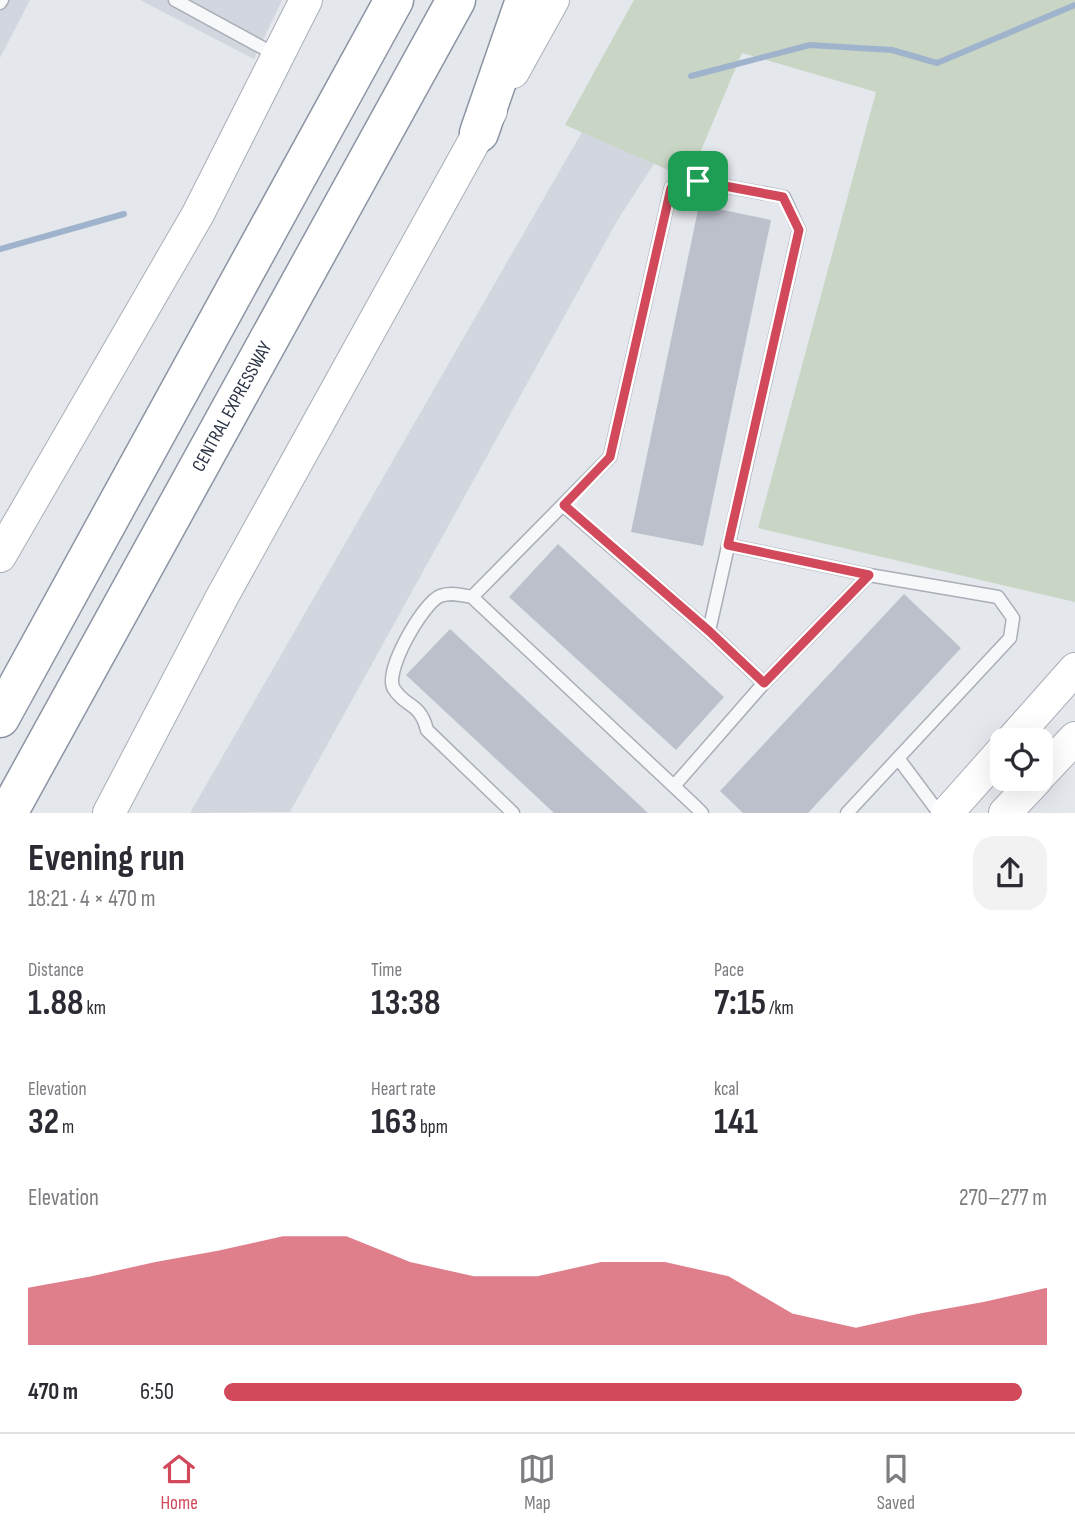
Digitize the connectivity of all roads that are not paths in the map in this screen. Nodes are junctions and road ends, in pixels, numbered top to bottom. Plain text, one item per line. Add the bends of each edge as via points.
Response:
1 (175, 0) edge
2 (306, 0) edge
3 (394, 0) edge
4 (456, 0) edge
5 (525, 0) edge
6 (553, 0) edge
7 (277, 56) junction
8 (478, 133) junction
9 (564, 505) junction
10 (728, 545) junction
11 (0, 556) edge
12 (869, 575) junction
13 (472, 597) junction
14 (709, 631) junction
15 (1075, 669) edge
16 (764, 683) junction
17 (0, 718) edge
18 (157, 724) junction
19 (1023, 728) edge
20 (1075, 738) edge
21 (898, 758) junction
22 (1053, 761) edge
23 (990, 765) edge
24 (674, 786) junction
25 (1026, 791) edge
26 (696, 811) edge
27 (8, 813) edge
28 (109, 813) edge
29 (117, 813) edge
30 (513, 813) edge
31 (847, 813) edge
32 (939, 813) edge
33 (947, 813) edge
34 (1005, 813) edge

1 - 7 lane
2 - 7 main road
3 - 17 highway
4 - 27 highway, CENTRAL EXPRESSWAY
5 - 8 highway
6 - 8 main road
7 - 11 main road via 198,214
8 - 18 main road
9 - 10 lane via 610,457 671,188 698,181 783,197 799,230
9 - 13 lane
9 - 14 lane
10 - 12 lane
10 - 14 lane
12 - 16 lane
12 - 21 lane via 998,597 1013,618 1010,638
13 - 24 lane
13 - 30 lane via 452,593 425,607 395,662 393,689 424,715 427,730
14 - 16 lane
15 - 19 main road
16 - 24 lane
18 - 28 main road
18 - 29 main road
20 - 22 main road
21 - 31 lane
21 - 32 lane
23 - 33 main road
24 - 26 lane
25 - 34 main road

